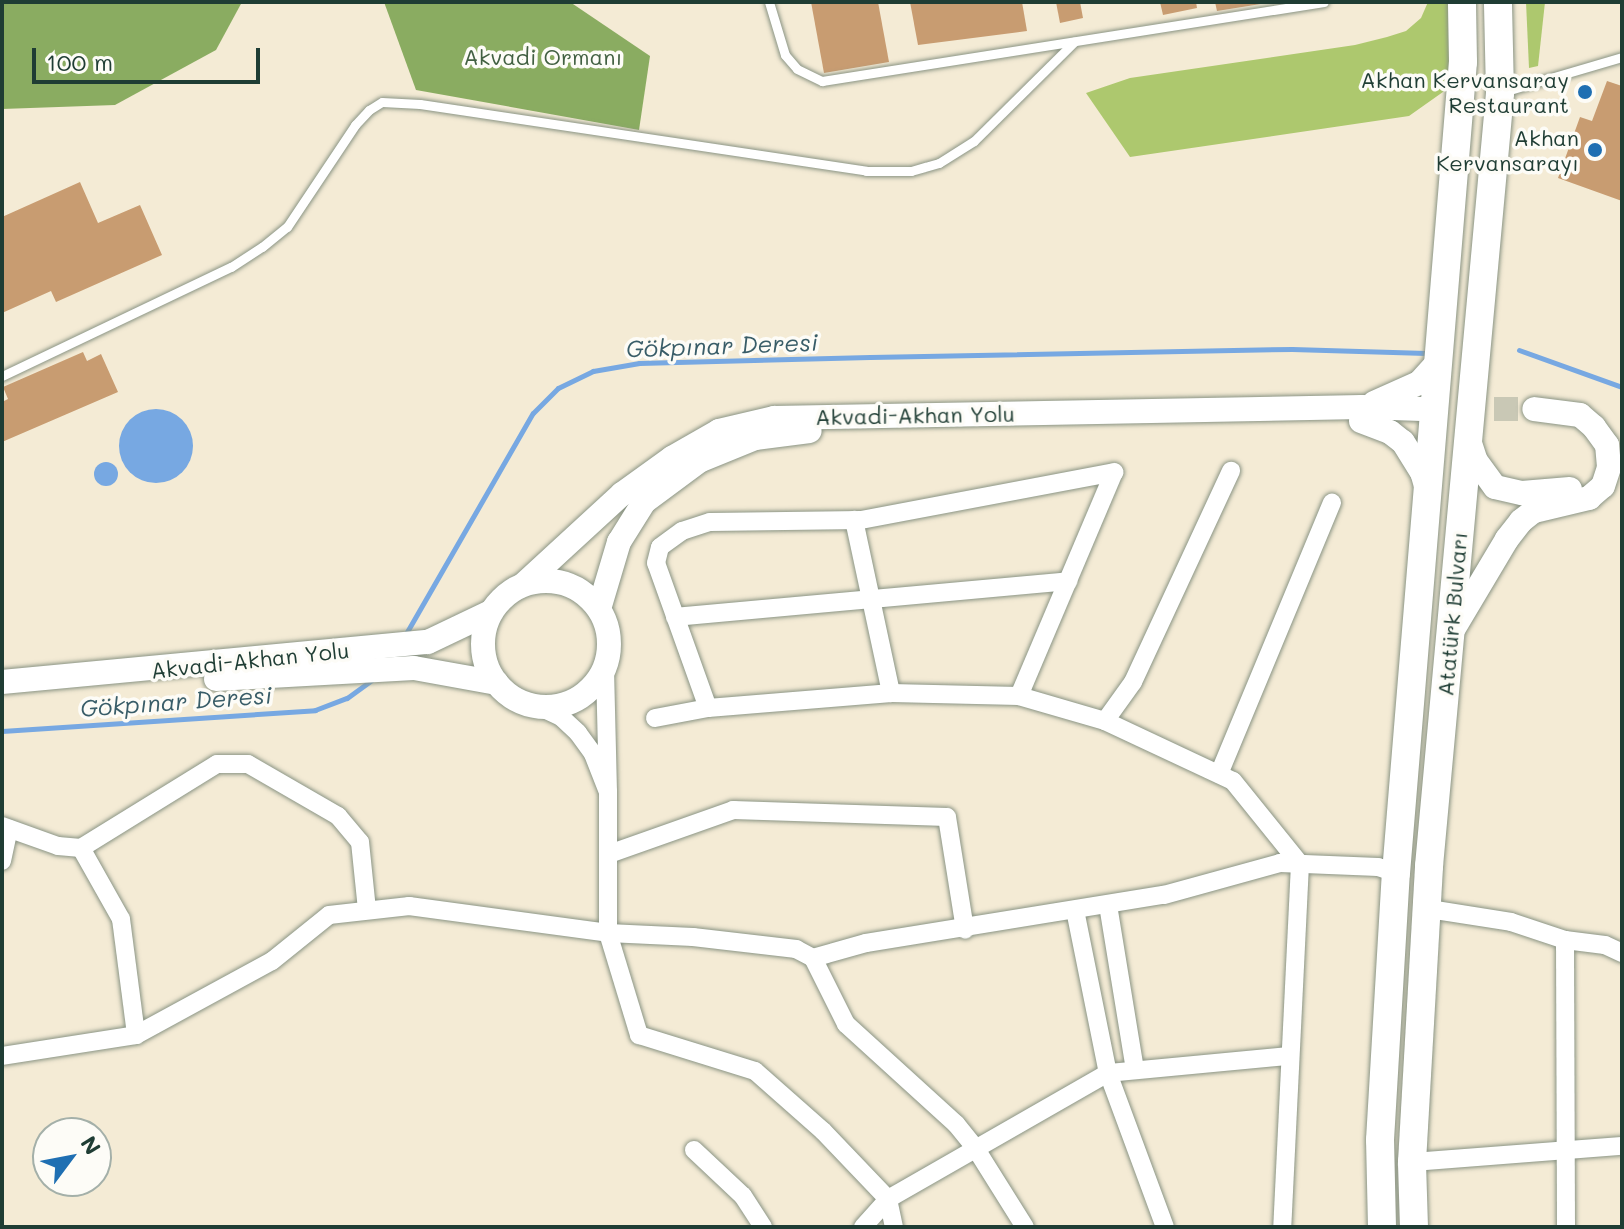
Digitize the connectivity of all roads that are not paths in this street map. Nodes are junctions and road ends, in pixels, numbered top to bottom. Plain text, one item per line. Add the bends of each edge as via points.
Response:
1 (769, 2) edge
2 (1324, 2) edge
3 (1462, 2) edge
4 (1498, 2) edge
5 (1074, 42) junction
6 (1622, 57) edge
7 (1500, 93) junction
8 (1438, 362) junction
9 (2, 376) edge
10 (1361, 414) junction
11 (1422, 417) tunnel mouth
12 (1468, 437) junction
13 (1231, 471) dead end
14 (1427, 490) junction
15 (1332, 503) dead end
16 (854, 520) junction
17 (1068, 581) junction
18 (524, 584) junction
19 (871, 599) junction
20 (599, 609) junction
21 (491, 612) junction
22 (675, 617) junction
23 (1450, 635) junction
24 (605, 667) junction
25 (2, 682) edge
26 (497, 683) junction
27 (891, 693) junction
28 (2, 696) edge
29 (1019, 696) junction
30 (540, 707) junction
31 (708, 708) junction
32 (655, 718) dead end
33 (1105, 721) junction
34 (1219, 774) junction
35 (608, 792) junction
36 (6, 827) edge
37 (81, 848) junction
38 (609, 854) junction
39 (2, 861) edge
40 (1300, 864) junction
41 (1396, 873) junction
42 (1108, 905) junction
43 (1429, 909) junction
44 (367, 910) junction
45 (1075, 910) junction
46 (965, 930) junction
47 (608, 933) junction
48 (1565, 940) junction
49 (1622, 953) edge
50 (813, 958) junction
51 (136, 1035) junction
52 (2, 1056) edge
53 (1288, 1056) junction
54 (1135, 1070) junction
55 (1108, 1073) junction
56 (1622, 1146) edge
57 (976, 1149) junction
58 (694, 1150) dead end
59 (1567, 1151) junction
60 (1412, 1162) junction
61 (888, 1199) junction
62 (763, 1227) edge
63 (863, 1227) edge
64 (894, 1227) edge
65 (1025, 1227) edge
66 (1165, 1227) edge
67 (1282, 1227) edge
68 (1382, 1227) edge
69 (1414, 1227) edge
70 (1566, 1227) edge

1 - 5 lane via 785,55 797,69 822,81
2 - 5 lane
3 - 8 main road, Atatürk Bulvarı via 1463,62
4 - 7 main road, Atatürk Bulvarı
5 - 9 lane via 974,141 939,163 911,171 866,171 382,102 355,125 287,227 262,247 231,267
6 - 7 lane
7 - 12 main road, Atatürk Bulvarı
8 - 10 main road via 1419,383
8 - 14 main road, Atatürk Bulvarı
10 - 11 main road
10 - 14 main road via 1403,442
10 - 18 main road, Akvadi-Akhan Yolu via 774,418 719,431 672,458 622,494
10 - 20 main road, Akvadi-Akhan Yolu via 827,431 755,438 699,461 644,502 619,542
12 - 23 main road, Atatürk Bulvarı
12 - 23 main road via 1476,461 1495,487 1546,492 1584,483 1594,466 1592,449 1571,426 1533,416 1580,415 1607,445 1609,467 1603,486 1589,498 1534,511 1521,521
13 - 33 street via 1133,682
14 - 41 main road, Atatürk Bulvarı
15 - 34 street
16 - 17 street via 1114,472
16 - 19 street
16 - 22 street via 710,522 682,531 660,547 656,563
17 - 19 street
17 - 29 street
18 - 20 main road via 568,584
18 - 21 main road
19 - 22 street
19 - 27 street
20 - 24 main road via 607,627
21 - 25 main road, Akvadi-Akhan Yolu via 428,642
21 - 26 main road via 484,654
22 - 31 street
23 - 43 main road, Atatürk Bulvarı
24 - 30 main road via 579,698
24 - 35 street
26 - 28 main road, Akvadi-Akhan Yolu via 414,668
26 - 30 main road via 521,702
27 - 29 street
27 - 31 street
29 - 33 street
30 - 35 street via 578,733
31 - 32 street
33 - 34 street
34 - 40 street via 1233,781
35 - 38 street
36 - 37 street via 58,846
36 - 39 street
37 - 44 street via 217,764 248,764 338,816 360,842
37 - 51 street via 121,919
38 - 46 street via 733,810 947,817
38 - 47 street
40 - 41 street via 1378,867
40 - 42 street via 1280,863
40 - 53 street
41 - 68 main road, Atatürk Bulvarı via 1380,1140
42 - 45 street
42 - 54 street
43 - 48 street via 1511,922
43 - 60 main road, Atatürk Bulvarı
44 - 47 street via 409,906
44 - 51 street via 329,915 272,961
45 - 46 street
45 - 55 street
46 - 50 street via 866,943
47 - 50 street via 796,949
47 - 61 street via 639,1035 755,1071
48 - 49 street via 1605,945
48 - 59 street
50 - 57 street via 846,1024 956,1124
51 - 52 street
53 - 54 street
53 - 67 street
54 - 55 street
55 - 57 street
55 - 66 street
56 - 59 street
57 - 61 street
57 - 65 street
58 - 62 street via 743,1196
59 - 60 street
59 - 70 street
60 - 69 main road, Atatürk Bulvarı
61 - 63 street
61 - 64 street

